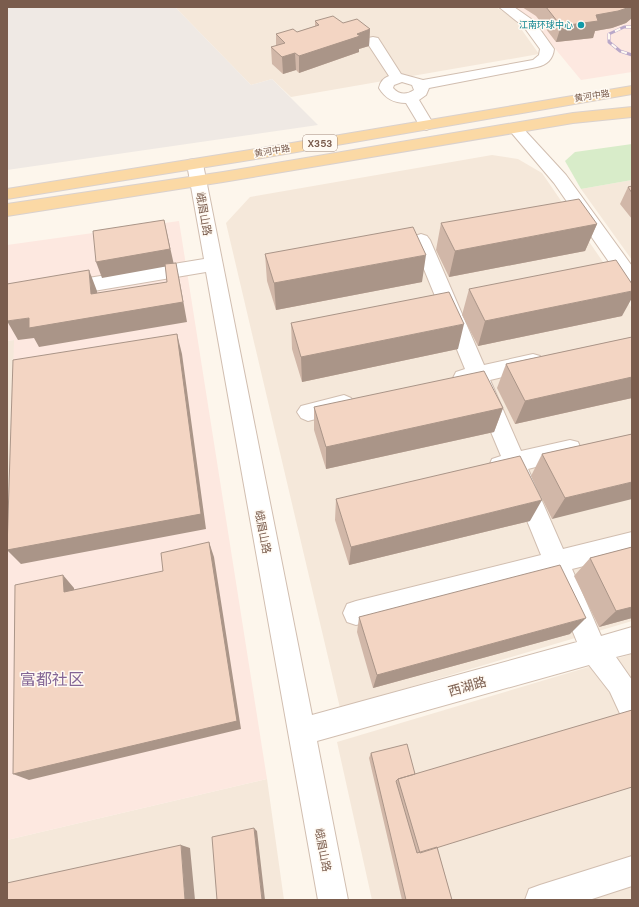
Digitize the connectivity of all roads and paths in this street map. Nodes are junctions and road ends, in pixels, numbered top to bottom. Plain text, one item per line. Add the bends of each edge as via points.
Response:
1 (506, 7) edge
2 (373, 41) dead end
3 (397, 78) junction
4 (420, 85) junction
5 (632, 90) edge
6 (410, 98) junction
7 (632, 112) edge
8 (426, 125) junction
9 (515, 128) junction
10 (196, 172) junction
11 (7, 194) edge
12 (7, 210) edge
13 (421, 240) edge
14 (213, 264) junction
15 (632, 280) edge
16 (45, 293) edge
17 (555, 358) edge
18 (477, 375) junction
19 (446, 382) edge
20 (362, 400) edge
21 (308, 412) dead end
22 (588, 445) edge
23 (514, 463) junction
24 (484, 470) edge
25 (632, 543) edge
26 (556, 562) junction
27 (356, 613) dead end
28 (632, 640) edge
29 (594, 651) junction
30 (632, 708) edge
31 (301, 732) junction
32 (632, 870) edge
33 (333, 900) edge
34 (540, 900) edge

1 - 4 street via 529,24 547,50 546,57 537,63
2 - 3 street
3 - 4 street via 413,80
3 - 6 street via 389,82 387,91 395,96
4 - 6 street via 421,92
5 - 8 main road, 黄河中路 / X353
6 - 8 street
7 - 9 main road, 黄河中路 / X353 via 572,118
8 - 10 main road, 黄河中路 / X353
9 - 10 main road, 黄河中路 / X353
9 - 15 street via 560,179
10 - 11 main road, 黄河中路 / X353
10 - 12 main road, 黄河中路 / X353
10 - 14 street, 峨眉山路
13 - 18 street
14 - 16 street
14 - 31 street, 峨眉山路
17 - 18 street
18 - 19 street
18 - 23 street
20 - 21 street
22 - 23 street
23 - 24 street
23 - 26 street
25 - 26 street
26 - 27 street
26 - 29 street
28 - 29 street, 西湖路
29 - 30 street via 619,683
29 - 31 street, 西湖路
31 - 33 street, 峨眉山路
32 - 34 street

